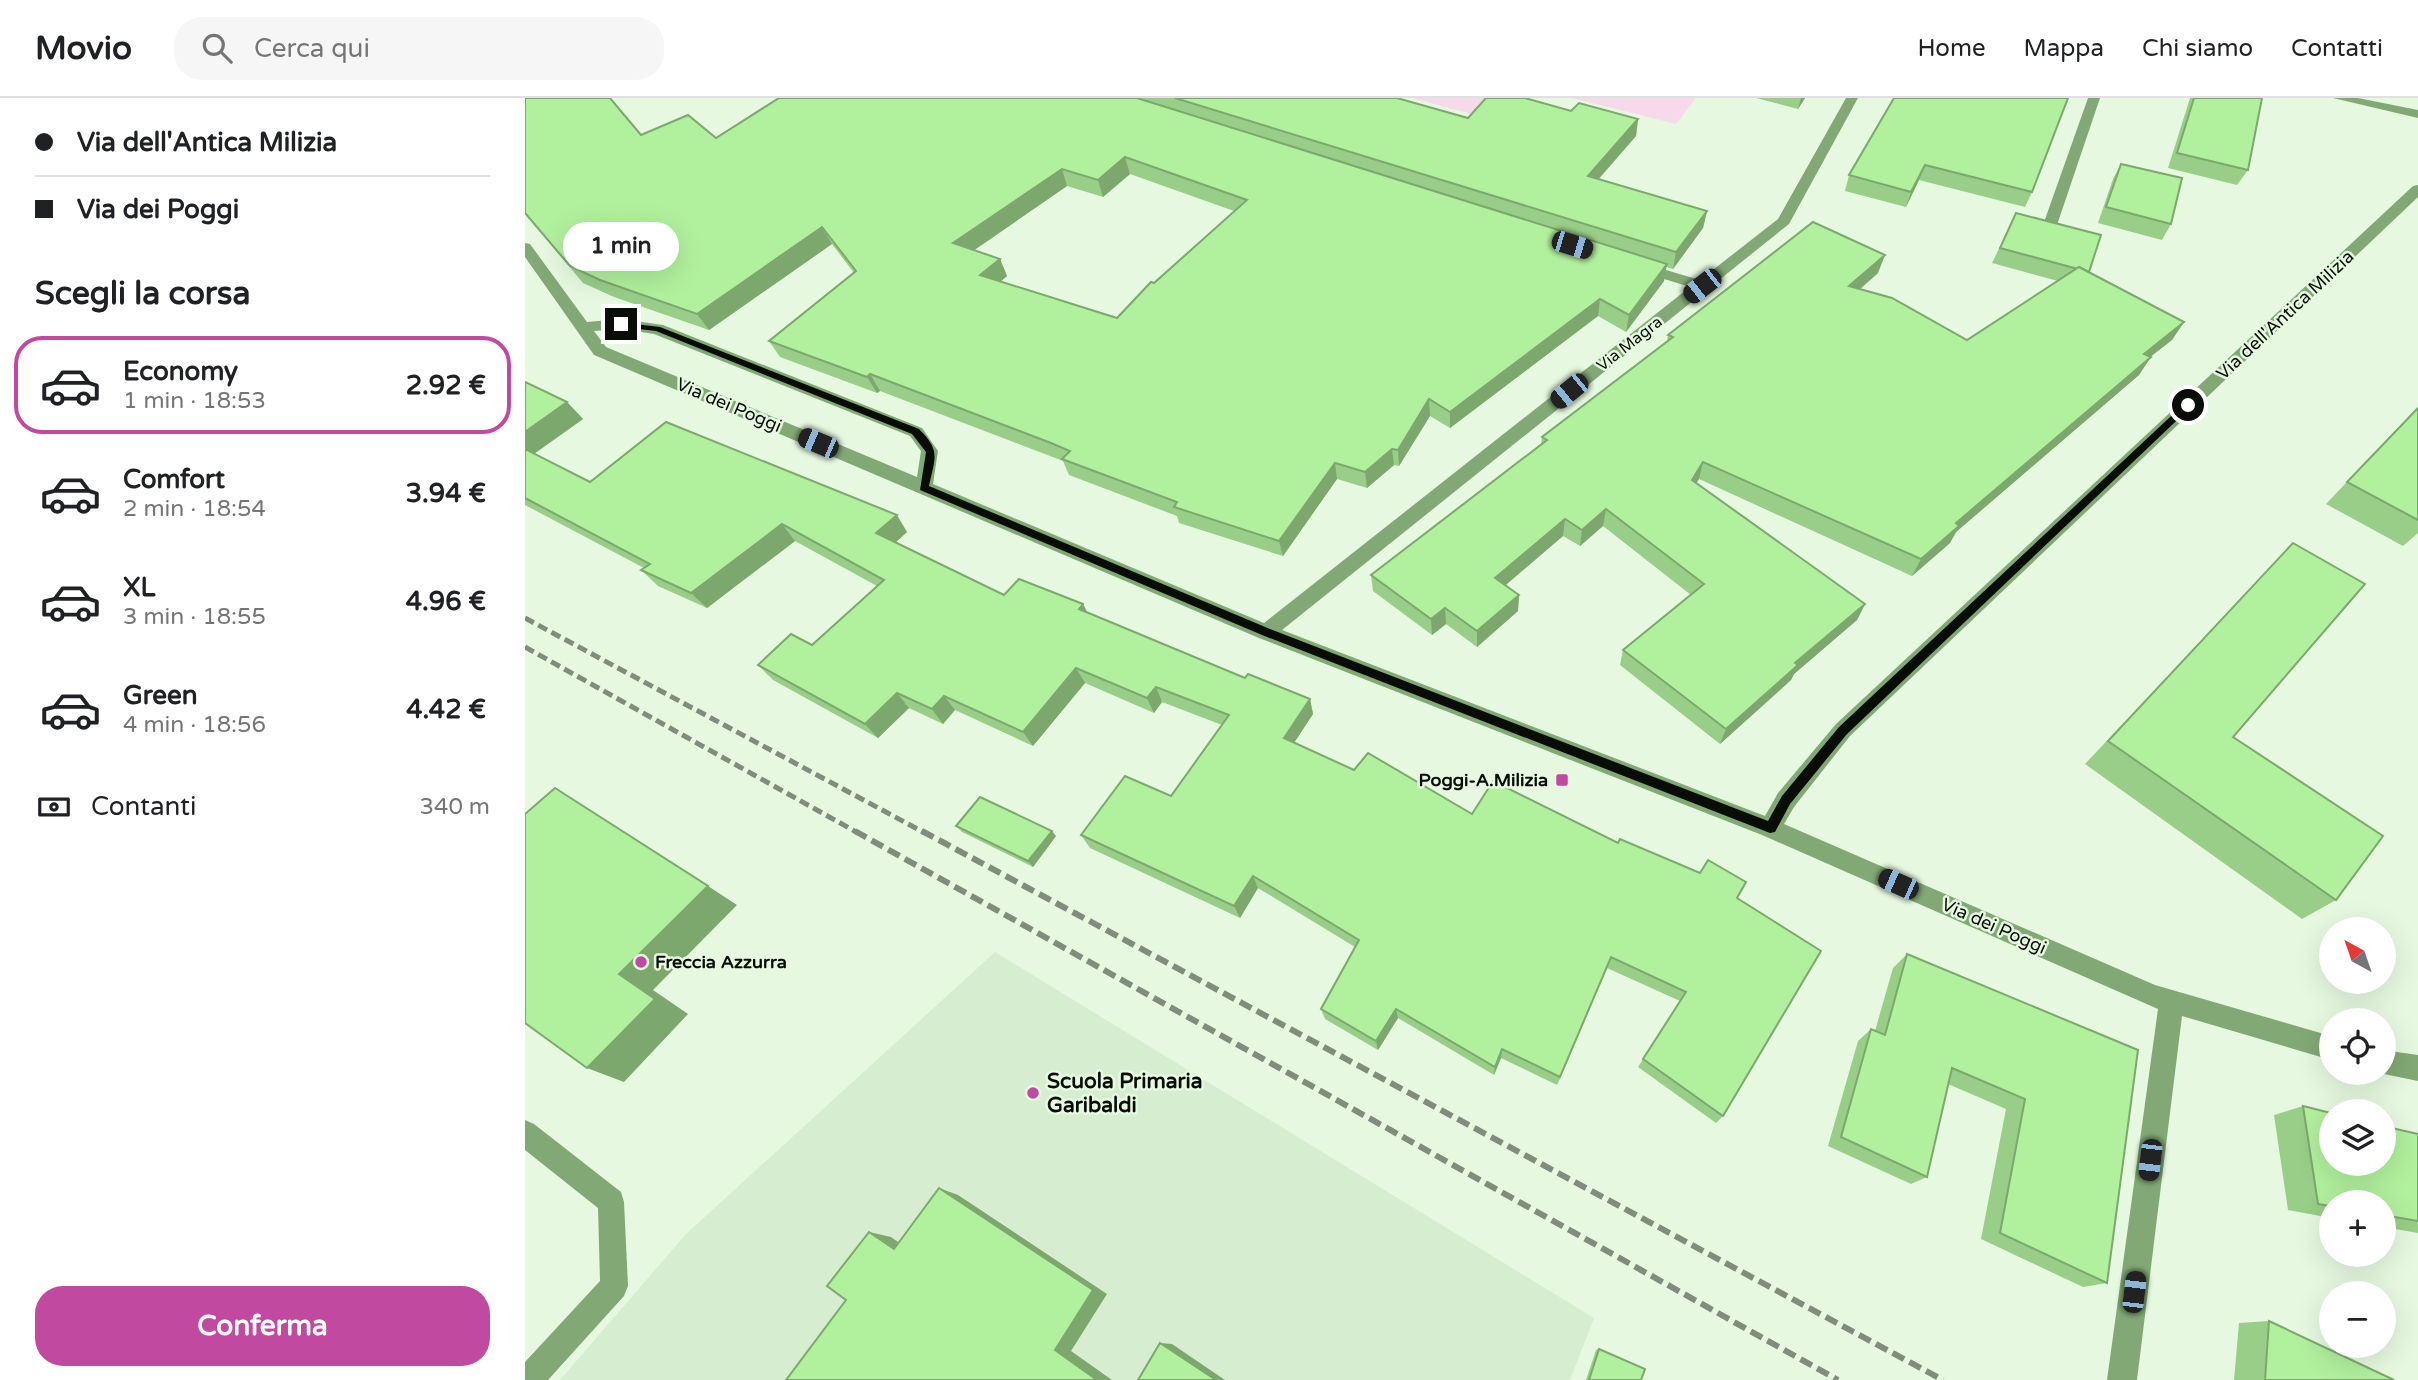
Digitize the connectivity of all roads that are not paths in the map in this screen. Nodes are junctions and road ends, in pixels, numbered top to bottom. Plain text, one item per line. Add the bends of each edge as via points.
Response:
1 (1852, 98) edge
2 (2094, 98) edge
3 (2339, 98) edge
4 (2418, 114) edge
5 (2418, 189) edge
6 (2050, 225) edge
7 (525, 247) edge
8 (1622, 261) edge
9 (1702, 286) junction
10 (583, 327) junction
11 (923, 487) junction
12 (1266, 632) junction
13 (1770, 828) junction
14 (2171, 1003) junction
15 (2319, 1045) edge
16 (2396, 1064) edge
17 (2418, 1068) edge
18 (525, 1133) edge
19 (528, 1380) edge
20 (2122, 1380) edge

1 - 9 street, Via Magra via 1784,222
2 - 6 street
3 - 4 street
5 - 13 street, Via dell'Antica Milizia via 1843,730 1786,800
7 - 10 street, Via dei Poggi
8 - 9 street
9 - 12 street, Via Magra
10 - 11 street, Via dei Poggi via 600,351
10 - 11 street via 621,324 657,328 916,432 931,452
11 - 12 street, Via dei Poggi
12 - 13 street, Via dei Poggi
13 - 14 street, Via dei Poggi
14 - 15 street, Via dei Poggi
14 - 20 street
16 - 17 street
18 - 19 street via 611,1202 614,1286

